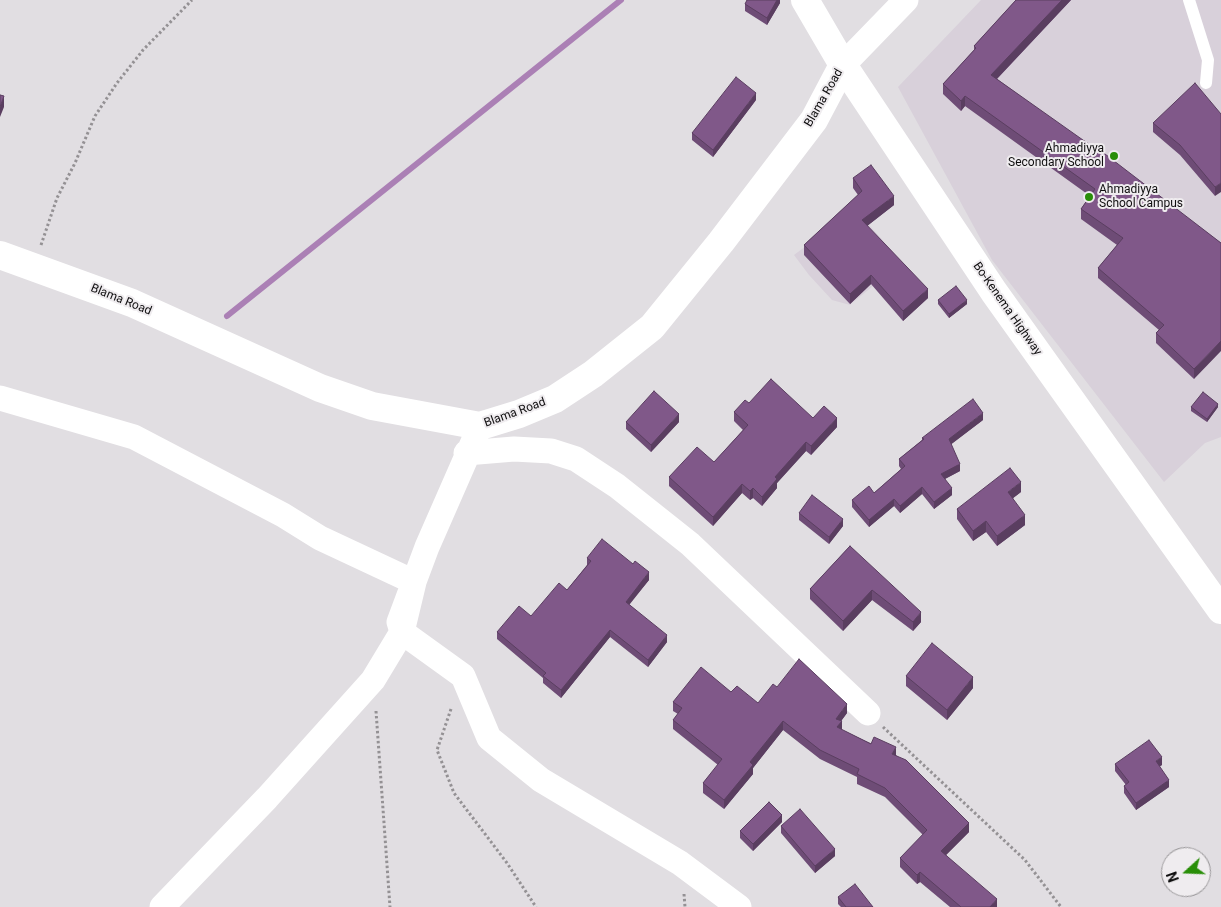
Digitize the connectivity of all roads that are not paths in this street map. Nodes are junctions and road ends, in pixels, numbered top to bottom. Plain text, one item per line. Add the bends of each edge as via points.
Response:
1 (805, 0) edge
2 (906, 0) edge
3 (1189, 0) edge
4 (843, 65) junction
5 (1206, 83) dead end
6 (0, 256) edge
7 (0, 398) edge
8 (480, 426) junction
9 (466, 453) junction
10 (414, 582) junction
11 (1221, 610) edge
12 (402, 632) junction
13 (868, 713) road end
14 (162, 907) edge
15 (739, 907) edge

1 - 4 main road, Bo-Kenema Highway
2 - 4 street
3 - 5 lane via 1208,60
4 - 8 main road, Blama Road via 814,120 652,327 593,374 555,399
4 - 11 main road, Bo-Kenema Highway via 994,292
6 - 8 main road, Blama Road via 132,303 320,388 372,406
7 - 10 street via 134,437 283,515 320,538
8 - 9 street
9 - 10 street
9 - 13 street via 514,449 551,451 576,459 617,486 690,544
10 - 12 street via 399,622
12 - 14 street via 373,680 267,798
12 - 15 street via 463,676 489,738 541,780 680,863

